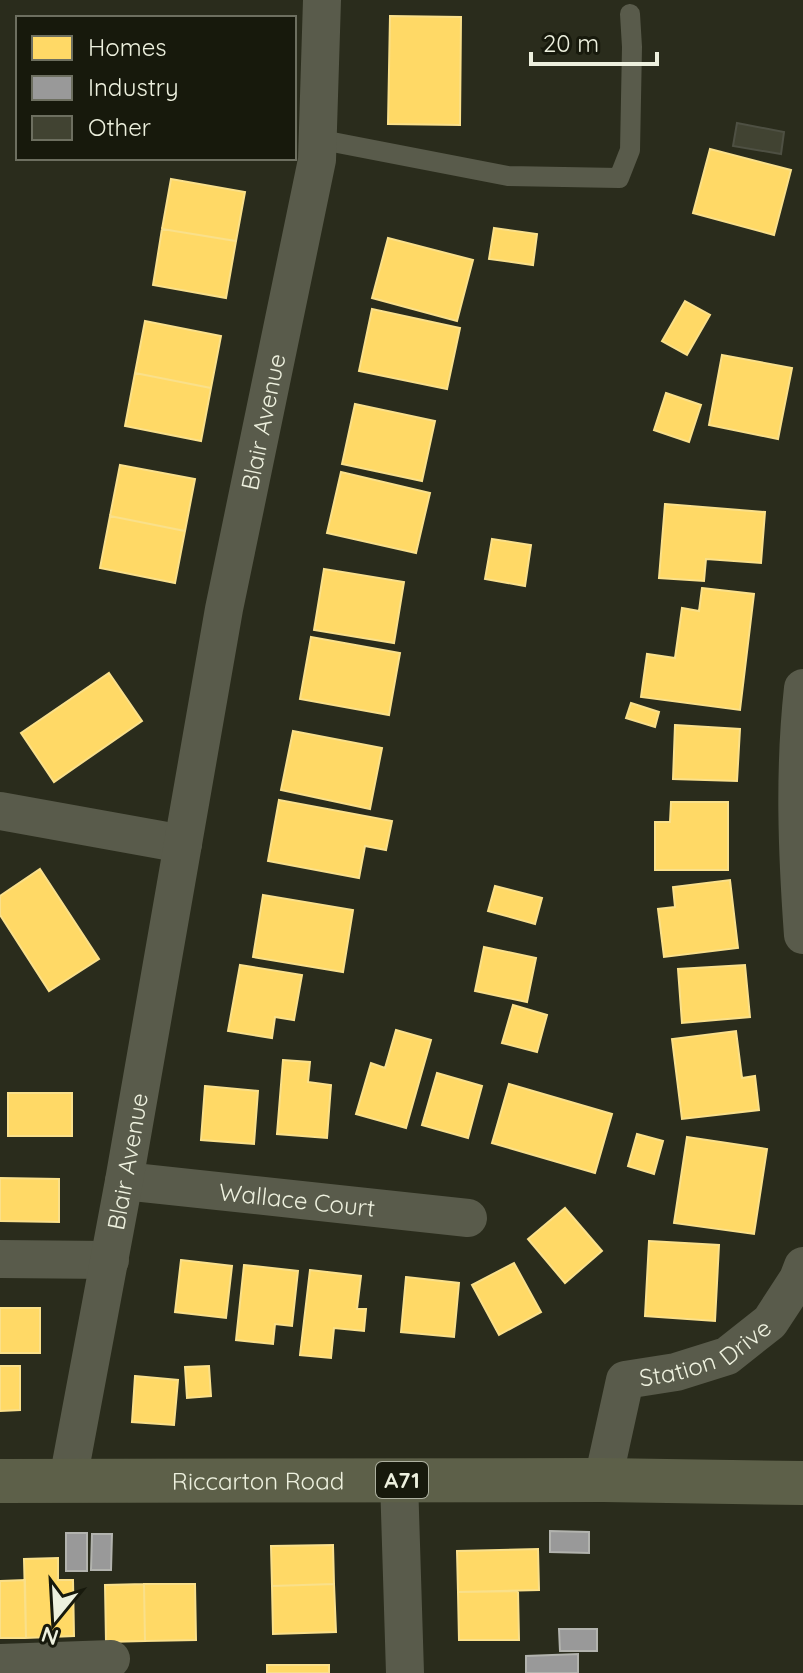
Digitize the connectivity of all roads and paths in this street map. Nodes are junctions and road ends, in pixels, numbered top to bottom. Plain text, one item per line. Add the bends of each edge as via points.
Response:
1 (322, 0) edge
2 (630, 14) dead end
3 (317, 139) junction
4 (803, 688) edge
5 (0, 811) edge
6 (183, 844) junction
7 (803, 935) edge
8 (124, 1181) junction
9 (468, 1218) dead end
10 (0, 1259) edge
11 (110, 1260) junction
12 (803, 1266) edge
13 (68, 1480) junction
14 (399, 1480) junction
15 (603, 1480) junction
16 (0, 1481) edge
17 (803, 1483) edge
18 (111, 1659) dead end
19 (10, 1667) edge
20 (405, 1673) edge

1 - 3 street, Blair Avenue
2 - 3 lane via 630,150 619,178 508,176
3 - 6 street, Blair Avenue
4 - 7 street via 798,867
5 - 6 street
6 - 8 street, Blair Avenue
8 - 9 street, Wallace Court
8 - 11 street, Blair Avenue
10 - 11 street
11 - 13 street, Blair Avenue
12 - 15 street, Station Drive via 770,1322 727,1356 625,1380
13 - 14 main road, Riccarton Road / A71
13 - 16 main road, Riccarton Road / A71
14 - 15 main road, Riccarton Road / A71
14 - 20 street
15 - 17 main road, Riccarton Road / A71
18 - 19 street

